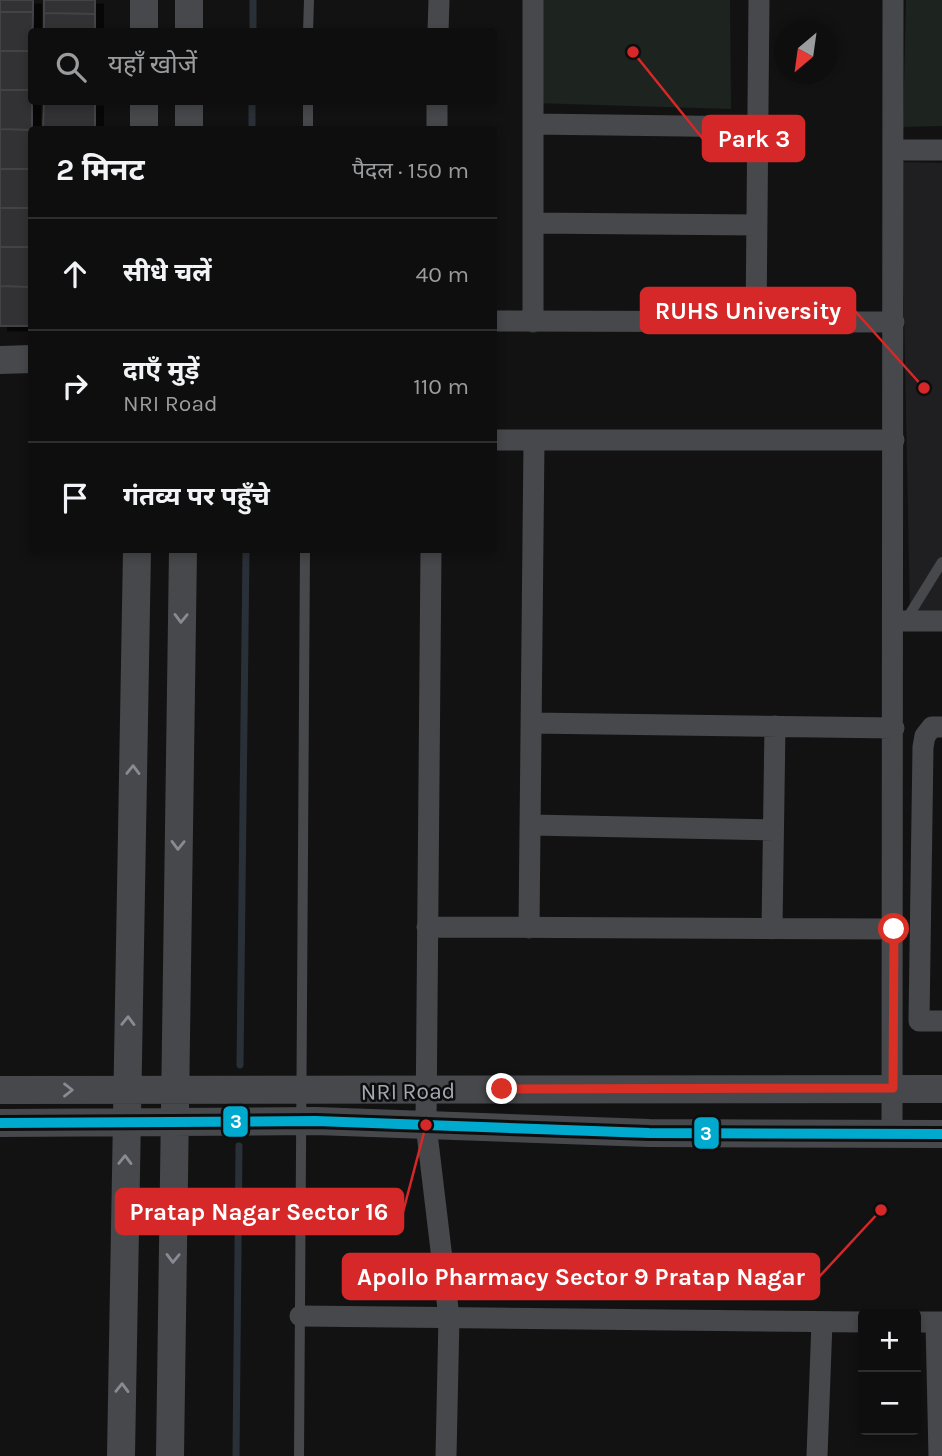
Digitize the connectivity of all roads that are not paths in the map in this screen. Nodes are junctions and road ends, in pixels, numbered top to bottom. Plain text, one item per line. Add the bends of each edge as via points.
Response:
1 (144, 0) edge
2 (189, 0) edge
3 (309, 0) edge
4 (439, 0) edge
5 (533, 0) edge
6 (759, 0) edge
7 (893, 0) edge
8 (144, 28) edge
9 (189, 28) edge
10 (308, 28) edge
11 (438, 28) edge
12 (144, 105) edge
13 (189, 105) edge
14 (308, 105) edge
15 (437, 105) edge
16 (533, 124) junction
17 (144, 126) edge
18 (189, 126) edge
19 (308, 126) edge
20 (437, 126) edge
21 (758, 127) junction
22 (893, 150) junction
23 (942, 150) edge
24 (533, 223) junction
25 (757, 225) junction
26 (497, 321) edge
27 (533, 321) junction
28 (755, 322) junction
29 (894, 322) junction
30 (0, 359) edge
31 (28, 359) edge
32 (497, 440) edge
33 (534, 440) junction
34 (894, 440) junction
35 (137, 553) edge
36 (183, 553) edge
37 (305, 553) edge
38 (431, 553) edge
39 (942, 562) edge
40 (900, 621) junction
41 (942, 621) edge
42 (531, 723) junction
43 (775, 726) junction
44 (942, 727) edge
45 (894, 728) junction
46 (531, 825) junction
47 (773, 830) junction
48 (427, 927) junction
49 (529, 928) junction
50 (772, 929) junction
51 (894, 929) junction
52 (942, 1021) edge
53 (893, 1088) junction
54 (942, 1088) edge
55 (0, 1090) edge
56 (126, 1090) junction
57 (427, 1090) junction
58 (173, 1091) junction
59 (301, 1092) junction
60 (302, 1121) junction
61 (0, 1123) edge
62 (125, 1123) junction
63 (175, 1123) junction
64 (426, 1125) junction
65 (892, 1134) junction
66 (942, 1134) edge
67 (300, 1316) junction
68 (449, 1317) junction
69 (822, 1322) junction
70 (858, 1322) edge
71 (931, 1322) edge
72 (121, 1456) edge
73 (170, 1456) edge
74 (299, 1456) edge
75 (446, 1456) edge
76 (817, 1456) edge
77 (939, 1456) edge

1 - 8 street
2 - 9 street
3 - 10 lane
4 - 11 street
5 - 16 street
6 - 21 street
7 - 22 street
12 - 17 street
13 - 18 street
14 - 19 lane
15 - 20 street
16 - 21 street
16 - 24 street
21 - 25 street
22 - 23 street
22 - 29 street
24 - 25 street
24 - 27 street
25 - 28 street
26 - 27 street
27 - 28 street
28 - 29 street
29 - 34 street
30 - 31 street
32 - 33 street
33 - 34 street
33 - 42 street
34 - 40 street
56 -> 35 street
36 -> 58 street
37 - 59 lane
38 - 48 street
39 - 40 lane
40 - 41 street
40 - 45 street
42 - 43 street
42 - 46 street
43 - 45 street
43 - 47 street
44 - 52 street via 932,727 923,747 919,1021
45 - 51 street
46 - 47 street
46 - 49 street
47 - 50 street
48 - 49 street
48 - 57 street
49 - 50 street
50 - 51 street
51 - 53 street
53 - 54 street, NRI Road
53 - 57 street, NRI Road
53 - 65 street
55 -> 56 street, NRI Road
56 - 58 street, NRI Road
56 - 62 street
57 - 59 street, NRI Road
57 - 64 street
58 - 59 street, NRI Road
58 - 63 street
59 - 60 lane
60 - 63 street, NRI Road
60 - 64 street, NRI Road
60 - 67 lane
61 - 62 street, NRI Road
62 - 63 street, NRI Road
72 -> 62 street
63 -> 73 street
64 - 65 street, NRI Road via 649,1133
64 - 68 street
65 - 66 street, NRI Road
67 - 68 street
67 - 74 lane
68 - 69 street
68 - 75 street
69 - 70 street
69 - 76 street
71 - 77 street

